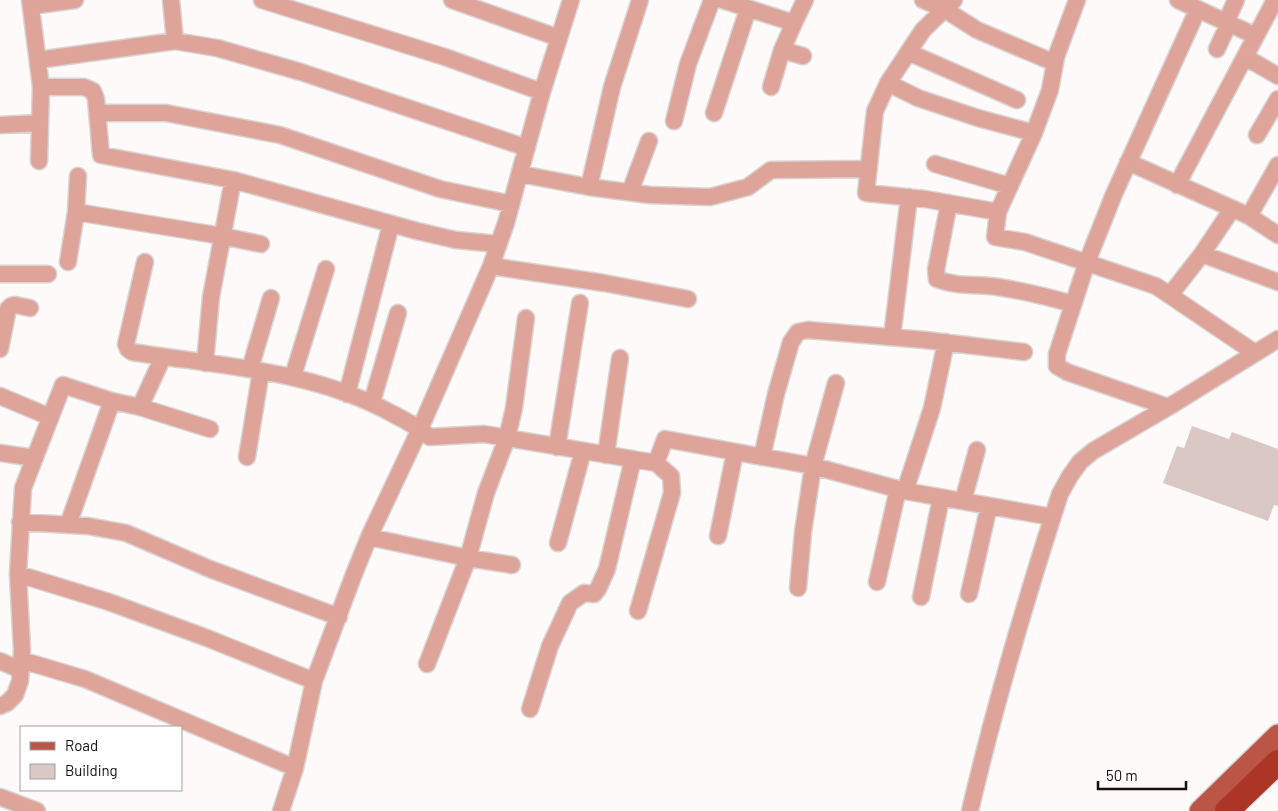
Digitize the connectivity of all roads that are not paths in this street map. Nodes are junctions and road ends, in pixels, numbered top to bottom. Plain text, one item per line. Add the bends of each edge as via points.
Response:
1 (75, 0) edge
2 (171, 0) edge
3 (262, 0) edge
4 (452, 0) edge
5 (571, 0) edge
6 (640, 0) edge
7 (712, 0) edge
8 (722, 0) edge
9 (806, 0) edge
10 (923, 0) edge
11 (1077, 0) edge
12 (1178, 0) edge
13 (1236, 0) edge
14 (1275, 0) edge
15 (31, 3) edge
16 (949, 5) edge
17 (1205, 7) edge
18 (748, 9) junction
19 (1227, 22) junction
20 (794, 24) junction
21 (1256, 36) junction
22 (559, 38) junction
23 (175, 41) junction
24 (1217, 49) dead end
25 (782, 50) junction
26 (908, 52) junction
27 (803, 56) dead end
28 (1245, 57) junction
29 (38, 60) junction
30 (1055, 63) junction
31 (1278, 76) edge
32 (888, 83) junction
33 (42, 87) junction
34 (771, 88) dead end
35 (542, 92) junction
36 (1278, 99) edge
37 (1017, 100) dead end
38 (97, 113) junction
39 (714, 113) dead end
40 (674, 121) dead end
41 (40, 123) junction
42 (0, 124) edge
43 (1034, 133) junction
44 (1257, 135) dead end
45 (649, 141) dead end
46 (527, 148) junction
47 (39, 161) dead end
48 (1128, 162) junction
49 (935, 164) dead end
50 (1278, 165) edge
51 (869, 169) junction
52 (520, 174) junction
53 (78, 176) dead end
54 (233, 180) junction
55 (1177, 185) junction
56 (1010, 186) junction
57 (589, 187) junction
58 (630, 192) junction
59 (909, 197) junction
60 (949, 203) junction
61 (511, 204) junction
62 (1232, 209) junction
63 (76, 212) junction
64 (998, 212) junction
65 (1249, 216) junction
66 (391, 224) junction
67 (1278, 235) edge
68 (222, 236) junction
69 (261, 244) dead end
70 (498, 244) junction
71 (1202, 254) junction
72 (68, 262) dead end
73 (145, 262) dead end
74 (1087, 262) junction
75 (491, 266) junction
76 (326, 269) dead end
77 (0, 274) edge
78 (48, 274) dead end
79 (1278, 282) edge
80 (1170, 296) junction
81 (271, 298) dead end
82 (688, 299) dead end
83 (580, 302) dead end
84 (1073, 304) junction
85 (30, 308) dead end
86 (398, 313) dead end
87 (526, 318) dead end
88 (892, 337) junction
89 (1278, 338) edge
90 (946, 342) junction
91 (0, 349) edge
92 (1024, 352) dead end
93 (1255, 353) junction
94 (163, 357) junction
95 (620, 358) dead end
96 (205, 363) junction
97 (256, 370) junction
98 (293, 376) junction
99 (836, 383) dead end
100 (348, 394) junction
101 (0, 396) edge
102 (112, 401) junction
103 (372, 402) junction
104 (140, 406) junction
105 (1168, 407) junction
106 (50, 417) junction
107 (210, 429) dead end
108 (420, 429) junction
109 (508, 438) junction
110 (557, 447) junction
111 (977, 450) dead end
112 (583, 451) junction
113 (735, 452) junction
114 (0, 453) edge
115 (606, 455) junction
116 (247, 457) dead end
117 (762, 457) junction
118 (34, 458) junction
119 (633, 459) junction
120 (656, 463) junction
121 (813, 466) junction
122 (901, 490) junction
123 (941, 498) junction
124 (963, 501) junction
125 (989, 506) junction
126 (1052, 517) junction
127 (20, 522) junction
128 (68, 525) junction
129 (718, 536) dead end
130 (369, 537) junction
131 (558, 543) dead end
132 (468, 558) junction
133 (512, 565) dead end
134 (18, 574) junction
135 (877, 582) dead end
136 (798, 588) dead end
137 (969, 594) dead end
138 (921, 597) dead end
139 (638, 611) dead end
140 (338, 617) junction
141 (0, 661) edge
142 (427, 664) dead end
143 (21, 665) junction
144 (314, 681) junction
145 (0, 706) edge
146 (530, 709) dead end
147 (1278, 735) edge
148 (1278, 762) edge
149 (295, 768) junction
150 (0, 797) edge
151 (1207, 809) edge
152 (37, 811) edge
153 (281, 811) edge
154 (970, 811) edge

1 - 15 street
2 - 23 street
3 - 35 street via 445,57
4 - 22 street
5 - 22 street
6 - 57 street via 612,87
7 - 40 street via 688,64
8 - 18 street
9 - 20 street
10 - 16 street
11 - 30 street
12 - 17 street
13 - 19 street
14 - 21 street
15 - 29 street
16 - 26 street via 923,30
16 - 30 street via 978,30
17 - 19 street
17 - 48 street
18 - 20 street
18 - 39 street
19 - 21 street
19 - 24 street
20 - 25 street
21 - 28 street
22 - 35 street
23 - 29 street
23 - 46 street via 217,48 301,72
25 - 27 street
25 - 34 street
26 - 32 street
26 - 37 street
28 - 31 street
28 - 55 street
29 - 33 street
30 - 43 street via 1050,90
32 - 43 street via 918,98
32 - 51 street via 875,111
33 - 38 street via 93,90
33 - 41 street
35 - 46 street
36 - 44 street
38 - 54 street via 101,155
38 - 61 street via 166,113 280,135 440,189
41 - 42 street
41 - 47 street
43 - 56 street
45 - 58 street
46 - 52 street
48 - 55 street
48 - 74 street
49 - 56 street
50 - 65 street
51 - 58 street via 771,170 748,187 710,197
51 - 59 street via 866,193
52 - 57 street
52 - 61 street
53 - 63 street
54 - 66 street
54 - 68 street
55 - 62 street
56 - 64 street
57 - 58 street
59 - 60 street
59 - 88 street
60 - 64 street
60 - 84 street via 937,279 997,287
61 - 70 street
62 - 65 street
62 - 71 street
63 - 68 street
63 - 72 street
64 - 74 street via 995,237 1025,242
65 - 67 street
66 - 70 street via 456,240
66 - 100 street
68 - 69 street
68 - 96 street via 211,297
70 - 75 street
71 - 79 street
71 - 80 street
73 - 94 street via 126,344 132,352
74 - 80 street via 1156,286
74 - 84 street
75 - 82 street
75 - 108 street
76 - 98 street
77 - 78 street
80 - 93 street
81 - 97 street
83 - 110 street
84 - 105 street via 1057,354 1057,366
85 - 91 street via 15,305 8,309
86 - 103 street
87 - 109 street
88 - 90 street
88 - 117 street via 808,330 798,332 791,342 776,394
89 - 93 street
90 - 92 street
90 - 122 street via 932,408
93 - 105 street
94 - 96 street
94 - 104 street
95 - 115 street
96 - 97 street
97 - 98 street
97 - 116 street
98 - 100 street
99 - 121 street
100 - 103 street
101 - 106 street
102 - 104 street
102 - 106 street via 63,385
102 - 128 street
103 - 108 street
104 - 107 street
105 - 126 street via 1080,462 1060,494
106 - 118 street
108 - 109 street via 430,437 484,434
108 - 130 street
109 - 110 street
109 - 132 street via 486,493
110 - 112 street
111 - 124 street
112 - 115 street
112 - 131 street
113 - 117 street
113 - 120 street via 664,439
113 - 129 street
114 - 118 street
115 - 119 street
117 - 121 street
118 - 127 street via 23,488
119 - 120 street
119 - 146 street via 607,569 594,594 584,593 570,602 550,646
120 - 139 street via 671,476 672,493
121 - 122 street
121 - 136 street
122 - 123 street
122 - 135 street
123 - 124 street
123 - 138 street
124 - 125 street
125 - 126 street
125 - 137 street
126 - 154 street via 1006,666
127 - 128 street
127 - 134 street
128 - 140 street via 126,533 210,569
130 - 132 street
130 - 140 street
132 - 133 street
132 - 142 street
134 - 143 street
134 - 144 street via 110,602
140 - 144 street
141 - 143 street
143 - 145 street via 15,695
143 - 149 street via 85,679
144 - 149 street
147 - 151 main road
148 - 151 highway
149 - 153 street
150 - 152 street

